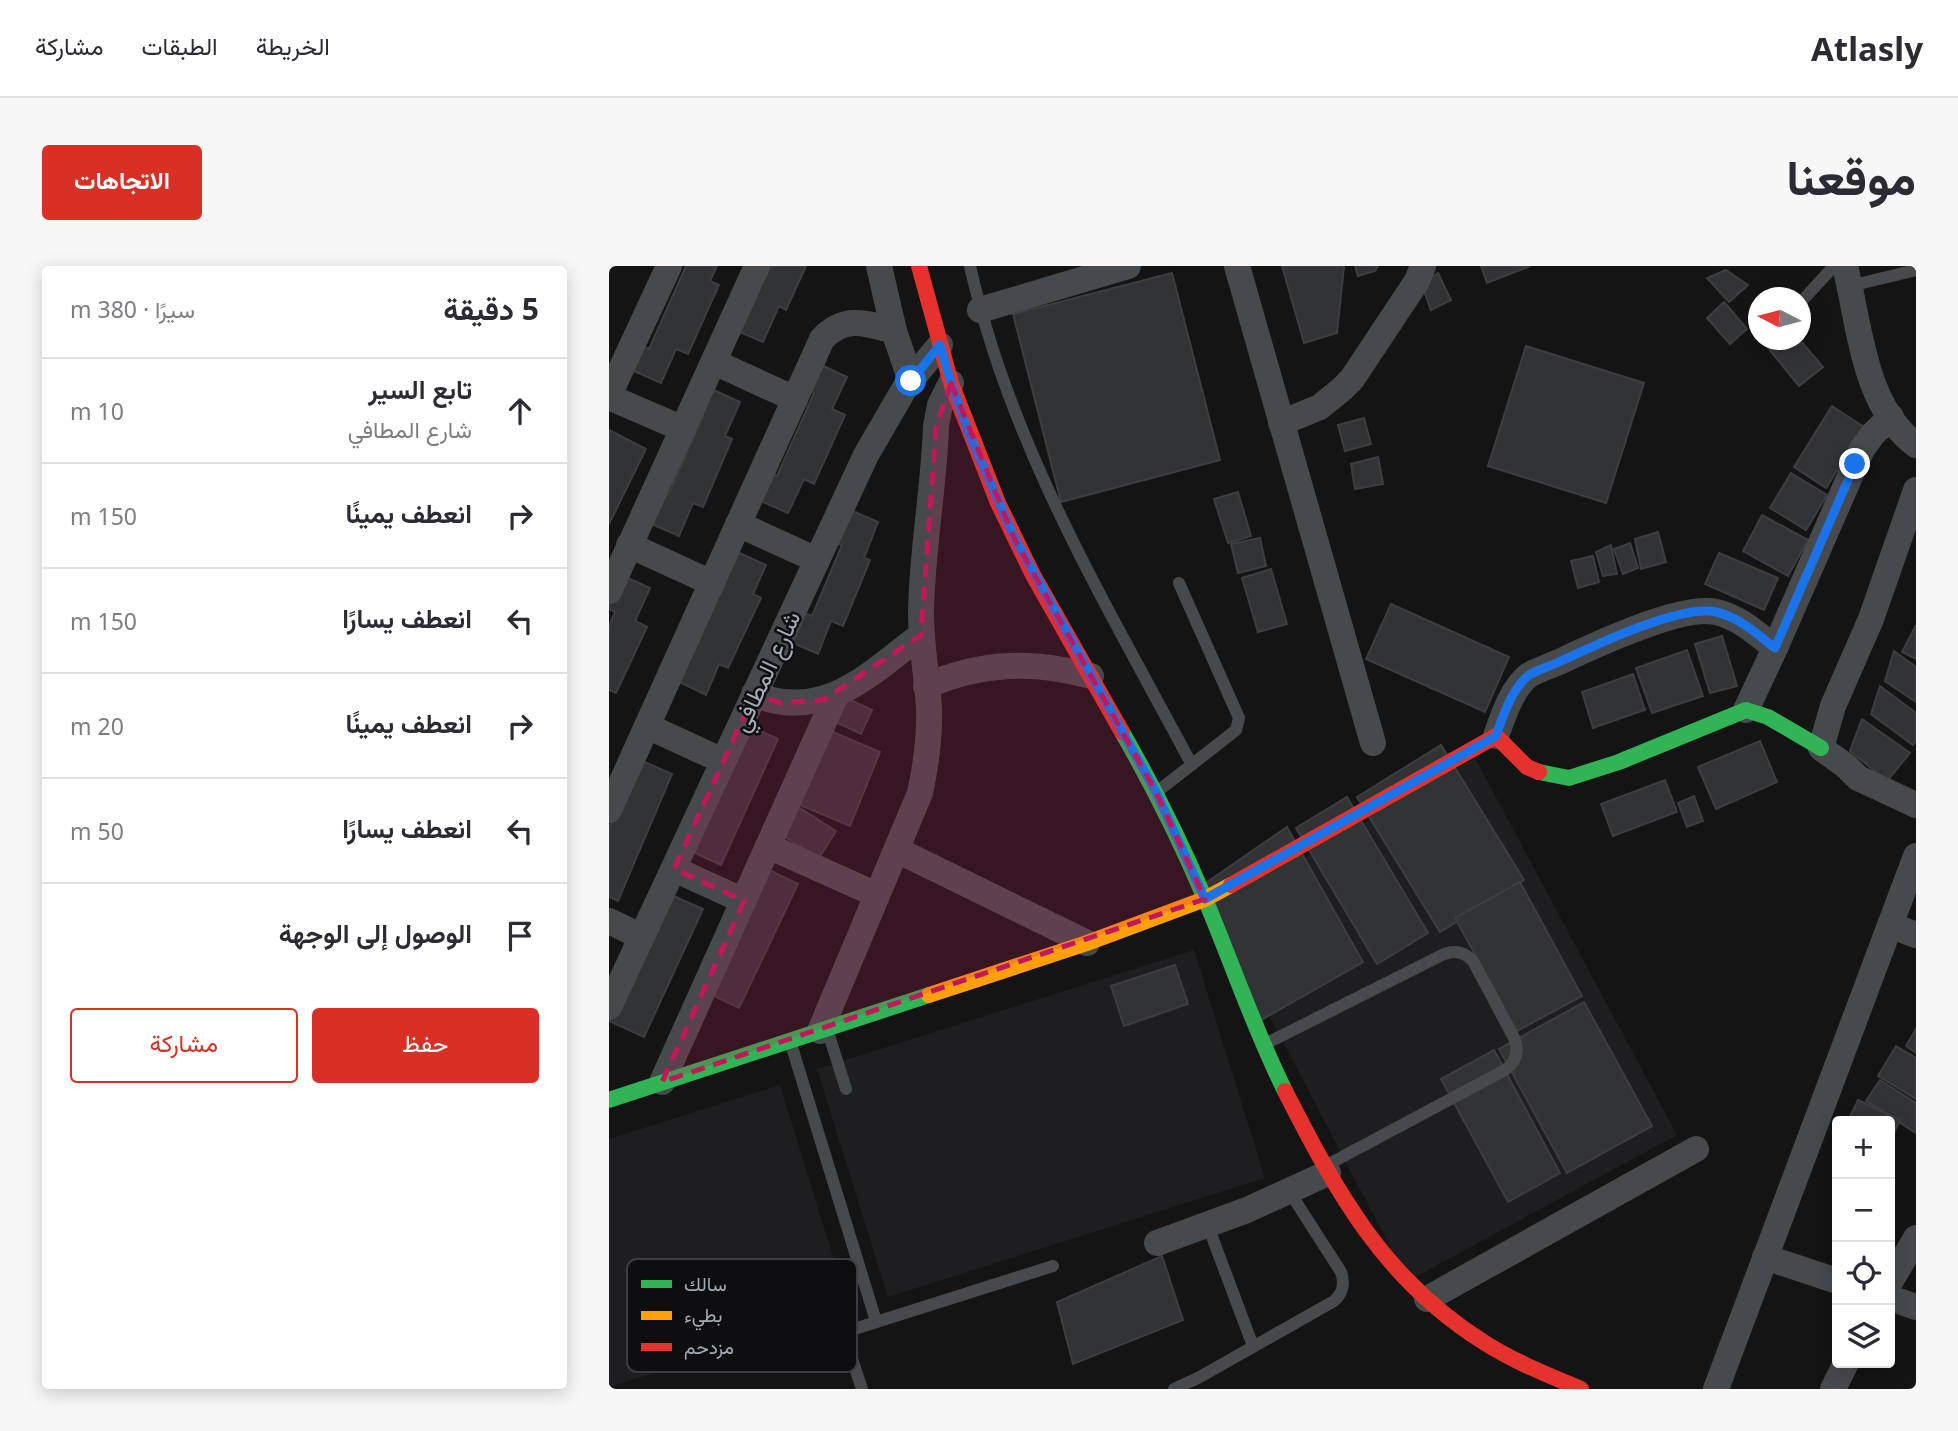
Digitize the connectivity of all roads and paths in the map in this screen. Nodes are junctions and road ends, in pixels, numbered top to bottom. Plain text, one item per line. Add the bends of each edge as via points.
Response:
1 (757, 266) edge
2 (879, 266) edge
3 (919, 266) edge
4 (970, 266) edge
5 (1128, 266) edge
6 (1237, 266) edge
7 (1423, 266) edge
8 (665, 267) edge
9 (1916, 270) edge
10 (1843, 273) edge
11 (1811, 295) edge
12 (980, 310) junction
13 (894, 331) junction
14 (940, 345) junction
15 (713, 362) junction
16 (911, 381) junction
17 (951, 383) junction
18 (609, 396) edge
19 (795, 399) junction
20 (1891, 417) junction
21 (1281, 423) junction
22 (683, 429) junction
23 (1916, 445) edge
24 (1916, 490) edge
25 (738, 524) junction
26 (629, 545) junction
27 (817, 560) junction
28 (712, 583) junction
29 (1179, 583) dead end
30 (609, 591) edge
31 (921, 635) junction
32 (1775, 648) junction
33 (1091, 676) junction
34 (926, 686) junction
35 (754, 694) junction
36 (836, 695) junction
37 (1745, 709) junction
38 (647, 726) junction
39 (1496, 736) junction
40 (1373, 743) dead end
41 (1821, 748) junction
42 (723, 761) junction
43 (1192, 765) junction
44 (1156, 792) junction
45 (1916, 805) edge
46 (609, 810) edge
47 (768, 846) junction
48 (897, 850) junction
49 (1916, 856) edge
50 (674, 869) junction
51 (877, 895) junction
52 (1205, 899) junction
53 (744, 901) junction
54 (609, 921) edge
55 (1890, 925) junction
56 (1916, 935) edge
57 (642, 937) junction
58 (1087, 943) junction
59 (609, 1007) edge
60 (823, 1029) junction
61 (789, 1041) junction
62 (1262, 1045) junction
63 (662, 1082) junction
64 (846, 1089) dead end
65 (609, 1100) edge
66 (1696, 1149) dead end
67 (1326, 1170) junction
68 (1289, 1191) junction
69 (1208, 1226) junction
70 (1916, 1238) edge
71 (1157, 1243) dead end
72 (1765, 1257) junction
73 (857, 1259) edge
74 (857, 1260) edge
75 (1053, 1266) dead end
76 (1895, 1274) edge
77 (1832, 1279) edge
78 (1427, 1299) junction
79 (1895, 1300) edge
80 (1916, 1307) edge
81 (876, 1321) junction
82 (857, 1327) edge
83 (1253, 1346) junction
84 (1844, 1368) edge
85 (856, 1372) edge
86 (862, 1389) edge
87 (1174, 1389) edge
88 (1581, 1389) edge
89 (1716, 1389) edge
90 (1833, 1389) edge

1 - 15 street
2 - 13 street
3 - 14 street
4 - 12 lane
5 - 12 street
6 - 21 street
7 - 21 street via 1347,384 1320,407
8 - 18 street
9 - 10 lane
10 - 11 lane
10 - 20 street via 1870,373
12 - 43 lane via 1007,396 1042,479
13 - 16 street
13 - 19 street via 856,322 829,332
14 - 16 street, شارع المطافي
14 - 17 street
15 - 19 street
15 - 22 street
16 - 27 street, شارع المطافي via 866,455
17 - 31 street via 936,426
17 - 33 street via 1014,537
18 - 22 street
19 - 25 street
20 - 23 street
20 - 32 street via 1862,449
21 - 40 street
22 - 26 street
24 - 41 street
25 - 27 street
25 - 28 street
26 - 28 street
26 - 30 street
27 - 35 street, شارع المطافي
28 - 38 street
29 - 43 lane via 1239,718 1236,730
31 - 34 street
31 - 36 street
32 - 37 street
32 - 39 street via 1730,617 1693,611 1613,637 1528,676 1508,706
33 - 34 street via 1049,666 1008,664 966,671
33 - 44 street
34 - 48 street via 925,772
35 - 36 street via 795,704
35 - 42 street, شارع المطافي
36 - 47 street
37 - 39 street via 1569,778 1527,767
37 - 41 street
38 - 42 street
38 - 46 street
39 - 52 street
41 - 45 street via 1858,778
42 - 50 street, شارع المطافي
43 - 44 lane
44 - 52 street
47 - 51 street
47 - 53 street
48 - 51 street
48 - 58 street
49 - 55 street
50 - 53 street
50 - 57 street, شارع المطافي
51 - 60 street
52 - 58 street
52 - 62 street
53 - 63 street
54 - 57 street
55 - 56 street
55 - 72 street
57 - 59 street, شارع المطافي
58 - 60 street
60 - 61 street
60 - 64 lane
61 - 63 street
61 - 73 lane
62 - 67 street
62 - 67 lane via 1457,951 1473,961 1515,1040 1515,1060 1506,1070
63 - 65 street
66 - 78 street
67 - 68 street
67 - 78 street via 1369,1238
68 - 69 street
68 - 83 lane via 1341,1272 1343,1288 1333,1301
69 - 71 street
69 - 83 lane
70 - 76 street
72 - 77 street
72 - 89 street
74 - 81 lane
75 - 81 lane
78 - 88 street via 1483,1342
79 - 80 street
81 - 82 lane
83 - 87 lane
84 - 90 street
85 - 86 lane

